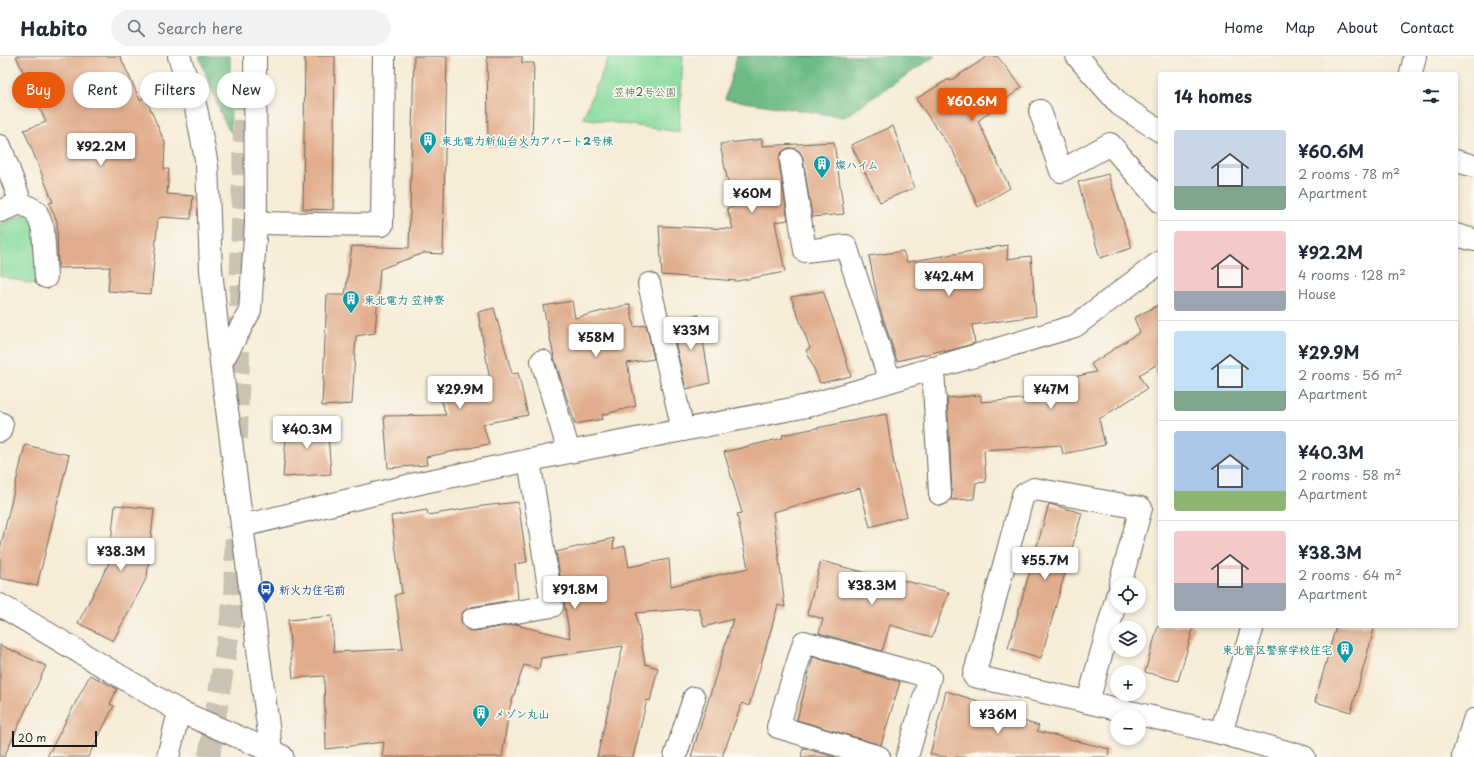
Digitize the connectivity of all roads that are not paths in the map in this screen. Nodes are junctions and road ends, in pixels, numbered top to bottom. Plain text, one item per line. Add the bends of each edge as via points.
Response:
1 (179, 56) edge
2 (255, 56) edge
3 (384, 56) edge
4 (1077, 56) edge
5 (1415, 56) edge
6 (1411, 72) edge
7 (1040, 111) dead end
8 (1158, 130) edge
9 (0, 146) edge
10 (791, 160) dead end
11 (1458, 162) edge
12 (1474, 166) edge
13 (1158, 199) edge
14 (21, 203) junction
15 (0, 211) edge
16 (256, 223) junction
17 (1458, 236) edge
18 (1474, 240) edge
19 (1158, 264) edge
20 (46, 277) dead end
21 (649, 284) dead end
22 (542, 361) dead end
23 (221, 363) junction
24 (933, 368) junction
25 (890, 381) junction
26 (0, 423) edge
27 (683, 430) junction
28 (0, 431) edge
29 (569, 452) junction
30 (529, 460) junction
31 (940, 494) dead end
32 (242, 526) junction
33 (1122, 577) edge
34 (0, 605) edge
35 (1112, 613) edge
36 (473, 619) dead end
37 (1252, 628) edge
38 (694, 698) dead end
39 (1088, 702) junction
40 (179, 711) junction
41 (1474, 720) edge
42 (1221, 733) junction
43 (275, 755) edge
44 (168, 757) edge
45 (675, 757) edge
46 (879, 757) edge
47 (907, 757) edge
48 (1304, 757) edge
49 (1463, 757) edge

1 - 23 street via 196,108 207,166 211,270
2 - 16 street
3 - 16 street via 382,225
4 - 8 street via 1120,105
5 - 6 street
7 - 13 street via 1061,171 1110,144
9 - 14 street
10 - 25 street via 805,251 846,246
11 - 12 street
14 - 15 street
14 - 20 street via 36,211 43,229
16 - 23 street via 250,311
17 - 18 street
19 - 24 street via 1075,326
21 - 27 street
22 - 29 street
23 - 32 street
24 - 25 street
24 - 31 street
25 - 27 street via 807,406
26 - 28 street
27 - 29 street
29 - 30 street
30 - 32 street via 424,482
30 - 36 street via 552,606
32 - 43 street
33 - 39 street via 1141,508 1034,489 1023,495 974,676
34 - 40 street
35 - 39 street
37 - 42 street
38 - 45 street
39 - 42 street
40 - 43 street
40 - 44 street
41 - 49 street
42 - 48 street
46 - 47 street via 778,728 804,642 930,677

